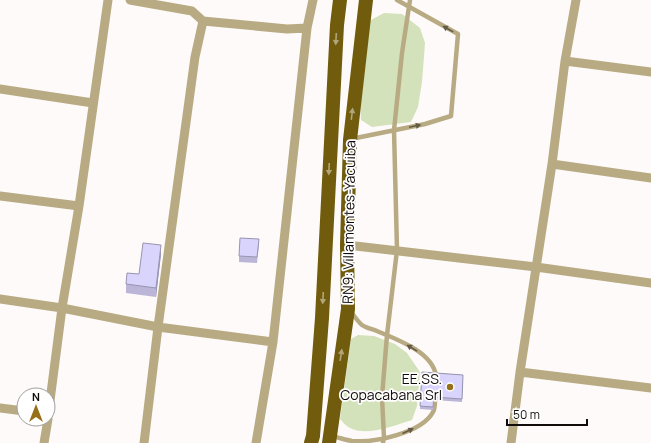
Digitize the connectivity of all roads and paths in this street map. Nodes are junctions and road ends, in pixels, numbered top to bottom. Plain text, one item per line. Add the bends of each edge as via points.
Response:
1 (108, 0) edge
2 (130, 0) edge
3 (313, 0) edge
4 (340, 0) edge
5 (366, 0) edge
6 (397, 0) edge
7 (410, 0) edge
8 (576, 0) edge
9 (409, 7) junction
10 (203, 21) junction
11 (307, 28) junction
12 (565, 61) junction
13 (651, 72) edge
14 (0, 89) edge
15 (94, 103) junction
16 (394, 130) junction
17 (350, 140) junction
18 (552, 164) junction
19 (651, 178) edge
20 (0, 196) edge
21 (79, 206) junction
22 (347, 245) junction
23 (397, 250) junction
24 (536, 267) junction
25 (651, 282) edge
26 (0, 299) edge
27 (62, 308) junction
28 (348, 309) junction
29 (158, 327) junction
30 (387, 335) junction
31 (273, 342) junction
32 (520, 372) junction
33 (436, 376) edge
34 (52, 387) edge
35 (651, 388) edge
36 (436, 400) edge
37 (0, 408) edge
38 (16, 410) edge
39 (47, 427) edge
40 (329, 439) edge
41 (384, 441) edge
42 (44, 443) edge
43 (144, 443) edge
44 (256, 443) edge
45 (311, 443) edge
46 (511, 443) edge

1 - 15 street
2 - 10 street via 192,11
3 - 11 street
4 -> 45 highway, RN9: Villamontes-Yacuiba via 336,33 320,353
17 -> 5 highway, RN9: Villamontes-Yacuiba
6 - 9 lane
7 - 9 lane
8 - 12 street
9 - 16 lane
16 -> 9 lane via 451,116 458,34
10 - 11 street via 287,29
10 - 29 street via 195,57
11 - 31 street
12 - 13 street
12 - 18 street
14 - 15 street
15 - 21 street
16 - 17 lane
16 - 23 lane
17 - 22 highway, RN9: Villamontes-Yacuiba
18 - 19 street
18 - 24 street
20 - 21 street
21 - 27 street
22 - 23 street
22 - 28 highway, RN9: Villamontes-Yacuiba
23 - 24 street
23 - 30 lane
24 - 25 street
24 - 32 street
26 - 27 street
27 - 29 street
27 - 34 street
28 - 30 lane via 362,325
40 -> 28 highway, RN9: Villamontes-Yacuiba
29 - 31 street
29 - 43 street
33 -> 30 lane via 435,370 426,358 415,349
30 - 41 lane via 382,397
31 - 44 street
32 - 35 street
32 - 46 street
41 -> 36 lane via 423,423 432,415
37 - 38 street
39 - 42 street
40 - 41 lane

